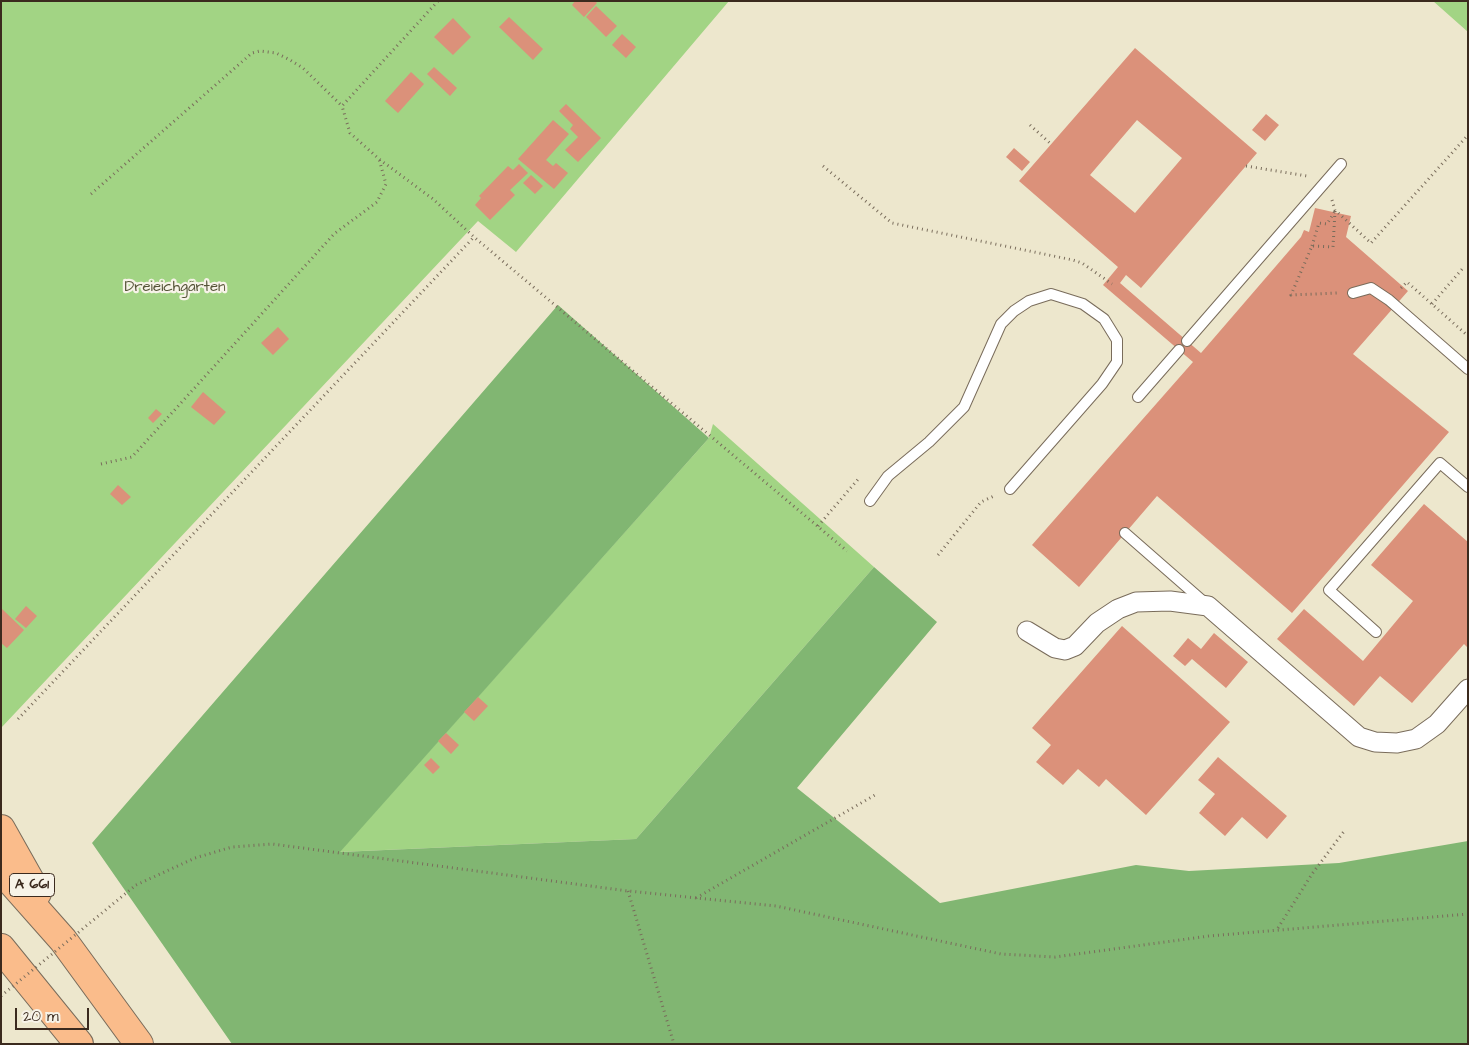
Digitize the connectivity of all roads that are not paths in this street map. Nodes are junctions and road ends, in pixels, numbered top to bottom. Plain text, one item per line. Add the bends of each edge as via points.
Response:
1 (1341, 164) dead end
2 (1353, 293) road end
3 (1187, 341) dead end
4 (1179, 350) dead end
5 (1468, 368) edge
6 (1138, 397) dead end
7 (1468, 487) edge
8 (1010, 489) dead end
9 (870, 501) dead end
10 (1125, 533) dead end
11 (1208, 606) junction
12 (1027, 630) dead end
13 (1376, 632) dead end
14 (1468, 689) edge
15 (1, 829) edge
16 (1, 870) edge
17 (63, 940) junction
18 (1, 948) edge
19 (78, 1044) edge
20 (139, 1044) edge

1 - 3 lane
2 - 5 lane via 1371,288
4 - 6 lane
7 - 13 lane via 1440,463 1329,590
8 - 9 lane via 1090,398 1117,362 1117,340 1104,319 1083,304 1051,294 1029,301 1002,324 964,407 888,476
10 - 11 lane
11 - 12 street via 1170,601 1136,602 1104,618 1075,646 1065,650 1055,648
11 - 14 street via 1359,738 1397,743 1416,739 1437,724
15 - 17 highway, A 661
16 - 17 highway, A 661
17 - 20 highway, A 661
18 - 19 highway

